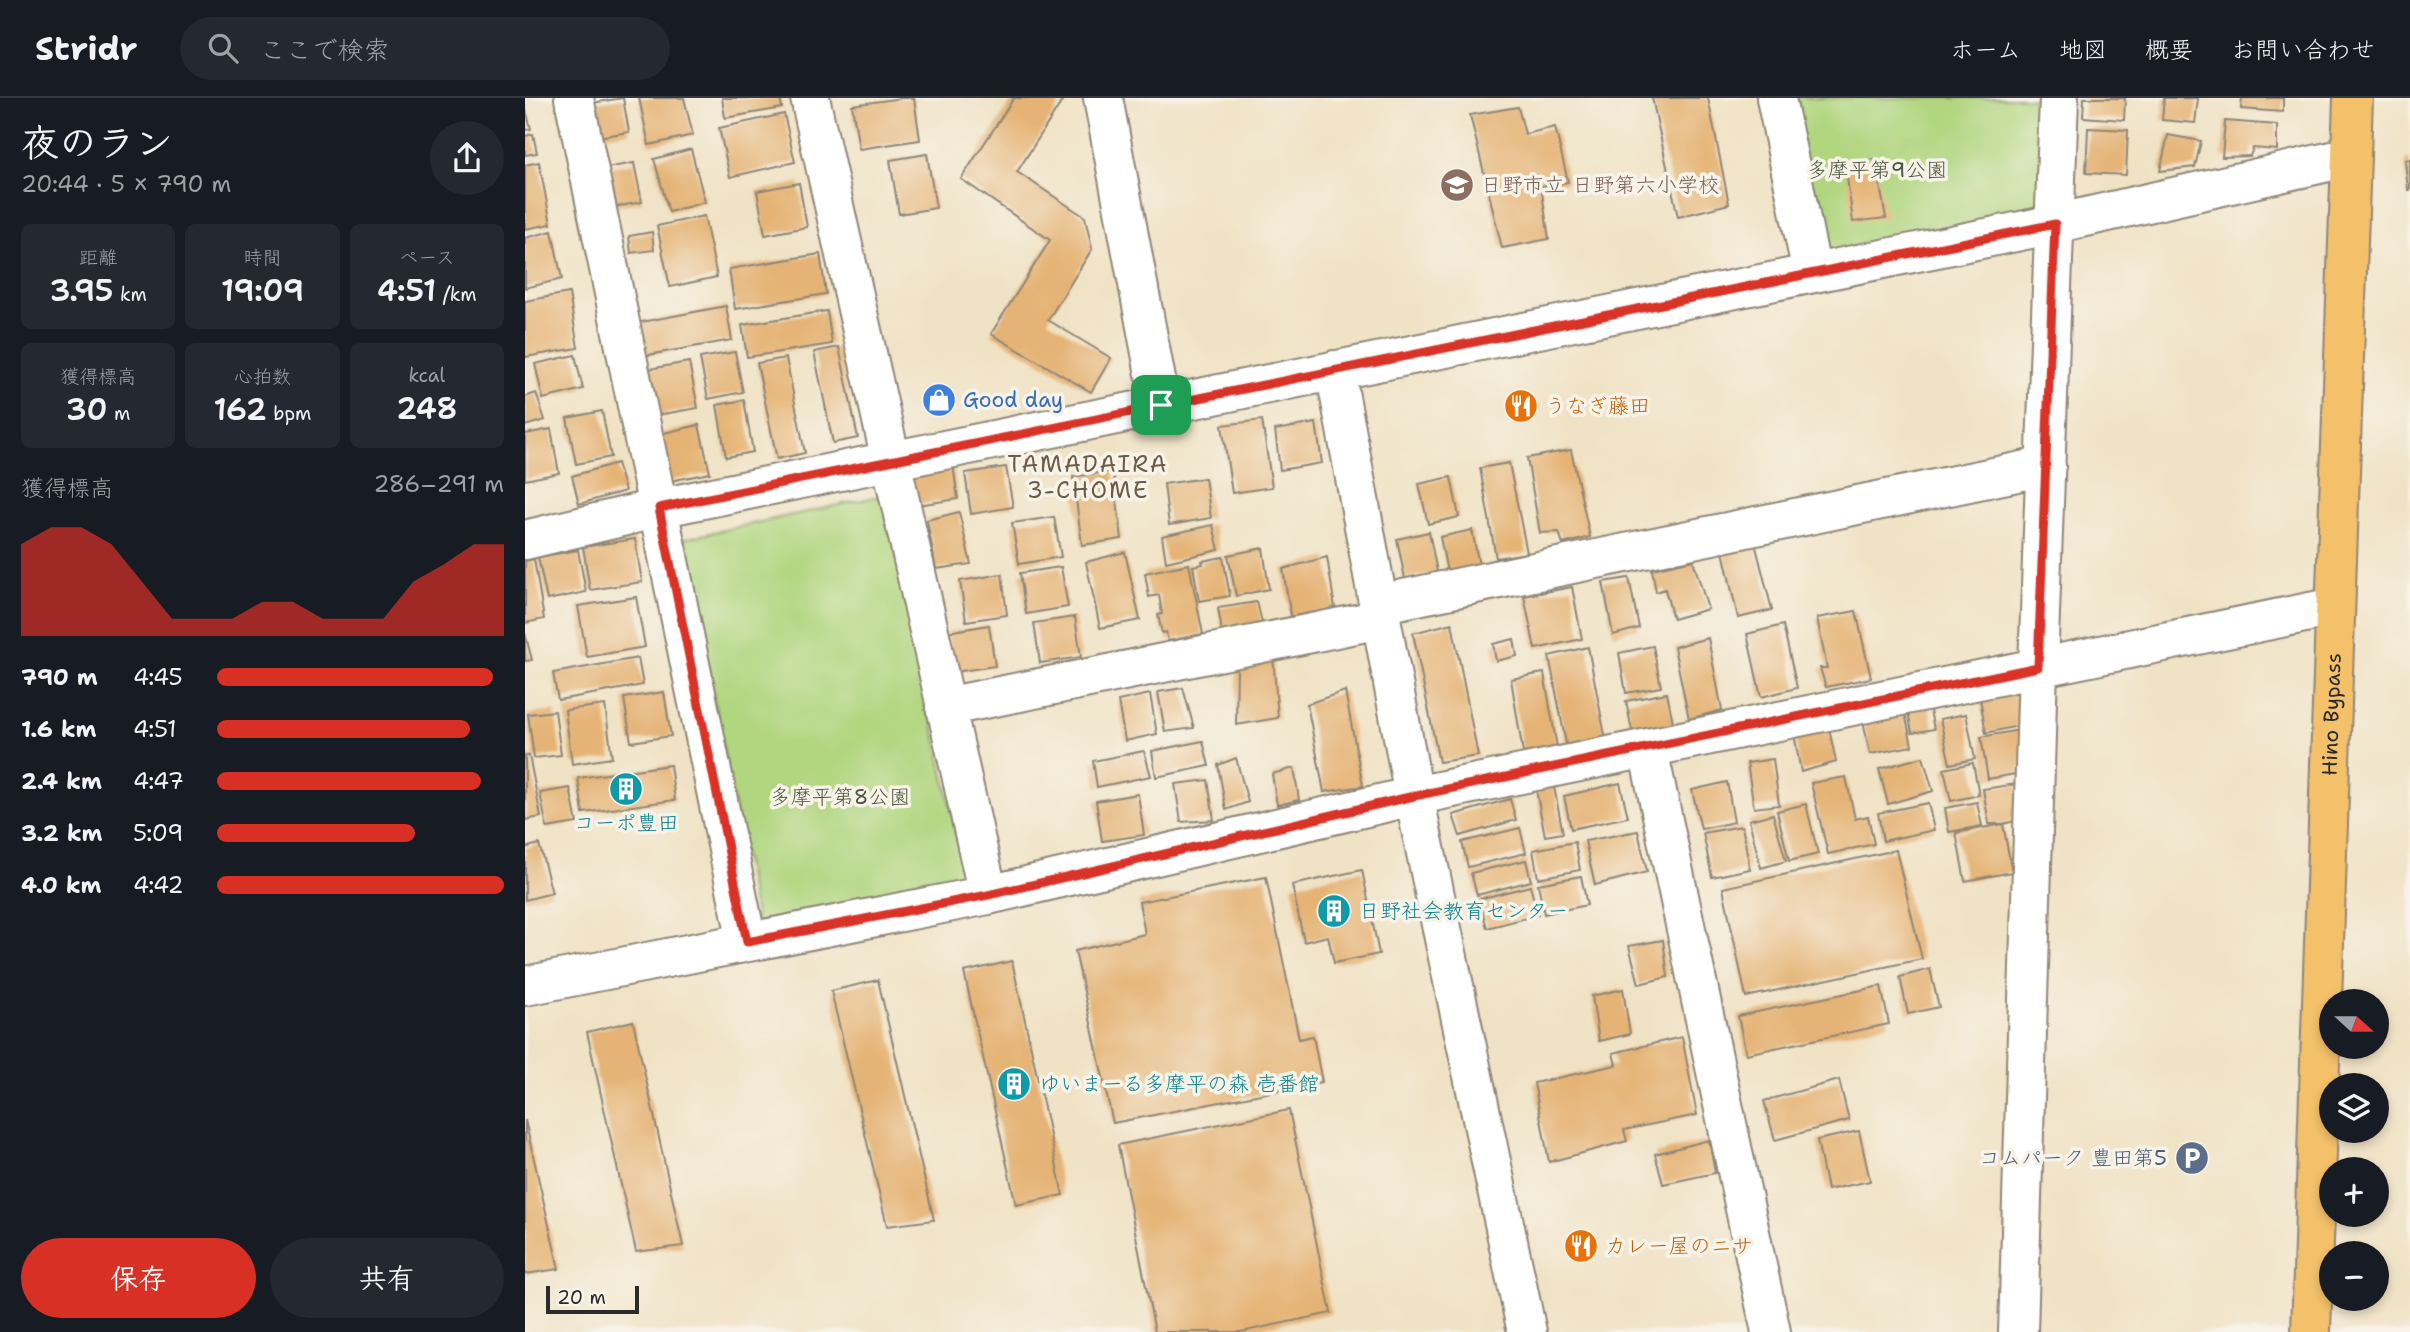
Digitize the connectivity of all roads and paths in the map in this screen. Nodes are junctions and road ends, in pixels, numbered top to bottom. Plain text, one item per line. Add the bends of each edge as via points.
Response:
1 (574, 98) edge
2 (810, 98) edge
3 (1103, 98) edge
4 (1776, 98) edge
5 (2059, 98) edge
6 (2353, 98) edge
7 (2350, 157) junction
8 (2055, 224) junction
9 (1812, 273) junction
10 (1335, 370) junction
11 (1161, 405) junction
12 (891, 461) junction
13 (2046, 466) junction
14 (659, 508) junction
15 (525, 540) edge
16 (2334, 607) junction
17 (1380, 611) junction
18 (2038, 667) junction
19 (945, 707) junction
20 (1648, 749) junction
21 (1414, 796) junction
22 (988, 895) junction
23 (747, 942) junction
24 (525, 986) edge
25 (1527, 1332) edge
26 (1771, 1332) edge
27 (2018, 1332) edge
28 (2311, 1332) edge

1 - 14 street
2 - 12 street
3 - 11 street
4 - 9 street
5 - 8 street
6 - 7 highway, Hino Bypass
7 - 8 street
7 - 16 highway, Hino Bypass
8 - 9 street
8 - 13 street
9 - 10 street
10 - 11 street
10 - 17 street
11 - 12 street
12 - 14 street
12 - 19 street
13 - 17 street
13 - 18 street
14 - 15 street
14 - 23 street
16 - 18 street
16 - 28 highway, Hino Bypass
17 - 19 street
17 - 21 street
18 - 20 street
18 - 27 street
19 - 22 street
20 - 21 street
20 - 26 street
21 - 22 street
21 - 25 street
22 - 23 street
23 - 24 street

